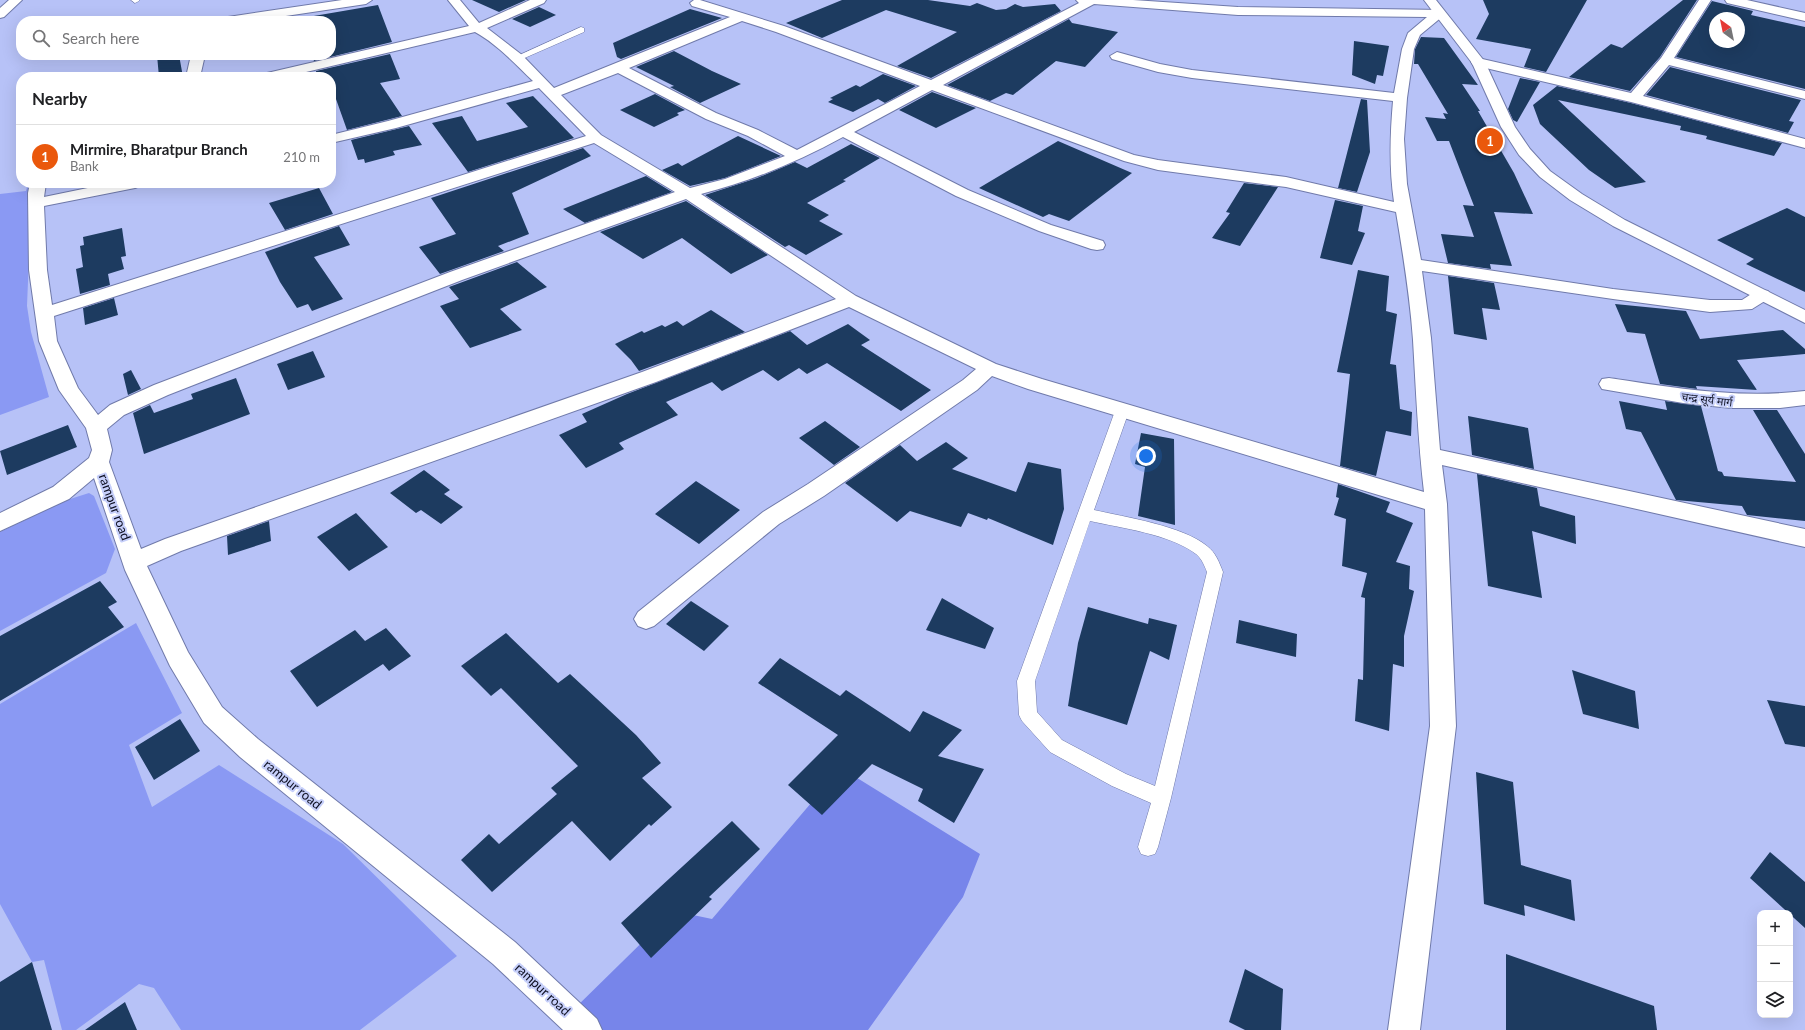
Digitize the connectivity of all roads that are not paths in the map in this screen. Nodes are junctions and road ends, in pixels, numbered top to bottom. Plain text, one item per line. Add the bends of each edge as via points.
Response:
1 (16, 0) edge
2 (366, 0) edge
3 (454, 0) edge
4 (540, 0) edge
5 (1087, 0) edge
6 (1705, 0) edge
7 (1731, 0) edge
8 (696, 3) dead end
9 (1435, 7) edge
10 (0, 14) edge
11 (261, 16) edge
12 (742, 17) junction
13 (1805, 17) edge
14 (477, 28) junction
15 (581, 30) dead end
16 (1117, 56) dead end
17 (517, 58) junction
18 (197, 60) edge
19 (1666, 60) junction
20 (1478, 62) junction
21 (617, 68) junction
22 (194, 72) edge
23 (290, 72) edge
24 (933, 86) junction
25 (546, 88) junction
26 (1805, 95) edge
27 (1400, 98) junction
28 (1634, 98) junction
29 (844, 132) junction
30 (336, 138) edge
31 (596, 138) junction
32 (1805, 144) edge
33 (797, 156) junction
34 (37, 188) edge
35 (112, 188) edge
36 (688, 193) junction
37 (38, 203) junction
38 (1403, 209) junction
39 (1097, 245) dead end
40 (1413, 264) junction
41 (1762, 295) junction
42 (850, 300) junction
43 (45, 313) junction
44 (1805, 317) edge
45 (989, 368) junction
46 (1609, 384) dead end
47 (1805, 398) edge
48 (1122, 411) junction
49 (96, 427) junction
50 (1430, 455) junction
51 (99, 462) junction
52 (1436, 504) junction
53 (1086, 514) junction
54 (0, 523) edge
55 (1805, 538) edge
56 (134, 562) junction
57 (646, 619) dead end
58 (1162, 798) junction
59 (1148, 847) dead end
60 (586, 1030) edge
61 (1404, 1030) edge

1 - 10 street
2 - 11 street
3 - 14 street
4 - 14 street
5 - 9 street via 1238,11
5 - 24 street
6 - 19 street
7 - 13 street
8 - 12 street
9 - 20 street
9 - 27 street via 1414,33 1408,49
12 - 21 street
12 - 24 street
14 - 17 street
14 - 23 street via 410,46
15 - 17 lane
16 - 27 street via 1158,68 1192,74
17 - 25 street
18 - 22 street
19 - 26 street
19 - 28 street
20 - 28 street
20 - 41 street via 1508,127 1524,152 1545,174 1618,223
21 - 25 street via 569,88
21 - 33 street
24 - 29 street
24 - 38 street via 1145,162 1286,182
25 - 30 street
25 - 31 street
27 - 38 street via 1397,140
28 - 32 street
29 - 33 street
29 - 39 street via 962,193 1045,228
31 - 36 street
31 - 43 street
33 - 36 street via 730,182
34 - 37 street
35 - 37 street
36 - 42 street
36 - 49 street via 456,276 161,390 117,410
37 - 43 street via 38,270
38 - 40 street
40 - 41 street via 1710,306 1746,305
40 - 50 street via 1422,338
41 - 44 street
42 - 45 street
42 - 56 street via 649,376 173,545
43 - 49 street via 48,341 69,390
45 - 48 street
45 - 57 street via 970,385 771,518
46 - 47 street, चन्द्र सूर्य मार्ग via 1741,403
48 - 52 street
48 - 53 lane
49 - 51 street via 102,450
50 - 52 street
50 - 55 street
51 - 54 street via 61,493
51 - 56 street, rampur road
52 - 61 street via 1443,726
53 - 58 lane via 1026,681 1028,715 1056,746 1119,780
53 - 58 lane via 1181,538 1197,546 1209,557 1215,572
56 - 60 street, rampur road via 179,659 213,715 249,748 504,953
58 - 59 lane

